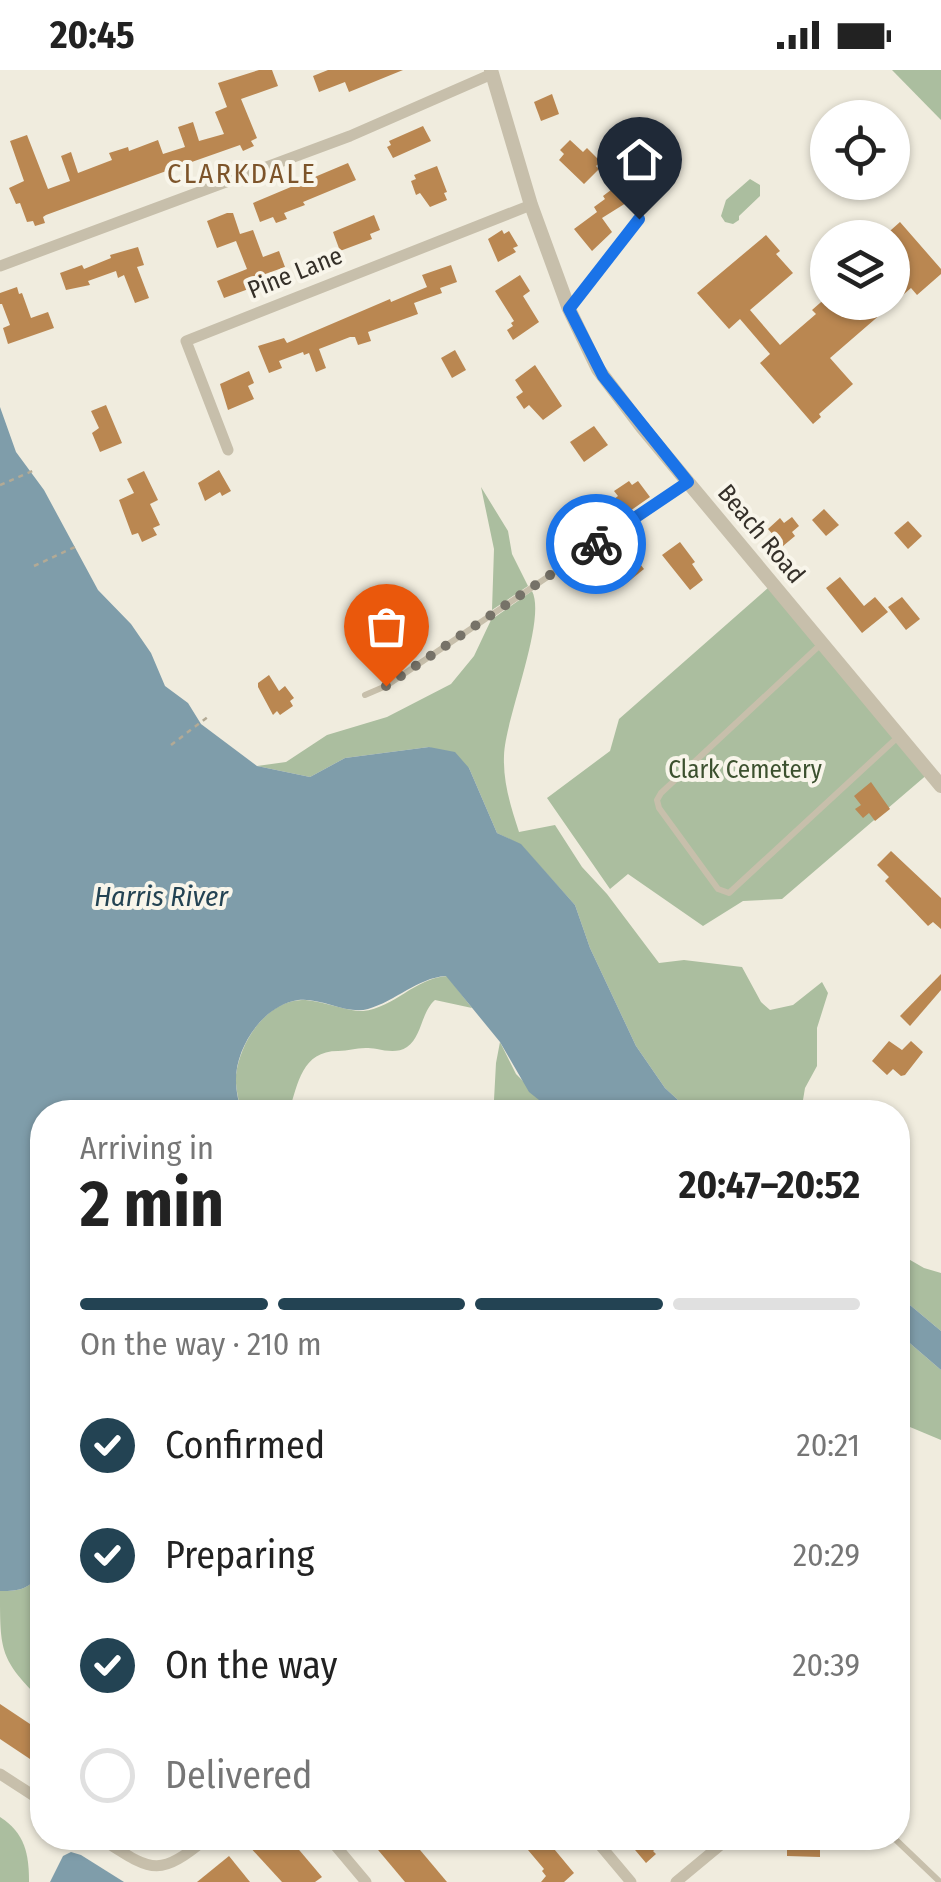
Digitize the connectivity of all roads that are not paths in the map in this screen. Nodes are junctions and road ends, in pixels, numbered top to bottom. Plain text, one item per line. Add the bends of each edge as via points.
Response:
1 (492, 72) edge
2 (531, 205) junction
3 (639, 219) dead end
4 (0, 266) edge
5 (569, 309) junction
6 (228, 450) dead end
7 (688, 482) junction
8 (822, 643) junction
9 (366, 695) dead end
10 (900, 735) junction
11 (941, 786) edge
12 (0, 1774) edge
13 (30, 1793) edge
14 (120, 1850) edge
15 (192, 1850) edge
16 (339, 1850) edge
17 (604, 1850) edge
18 (714, 1850) edge
19 (907, 1850) edge
20 (366, 1882) edge
21 (631, 1882) edge
22 (676, 1882) edge
23 (940, 1882) edge

1 - 2 street, Beach Road
1 - 4 street via 350,136
2 - 5 street, Beach Road
2 - 6 street, Pine Lane via 186,341
3 - 5 lane
5 - 7 street, Beach Road via 603,376
7 - 8 street, Beach Road
7 - 9 lane
8 - 10 street, Beach Road
8 - 10 lane via 657,800 718,889 729,893
10 - 11 street, Beach Road
12 - 13 street
14 - 15 street via 158,1868
16 - 20 street
17 - 21 street
18 - 22 street
19 - 23 lane

